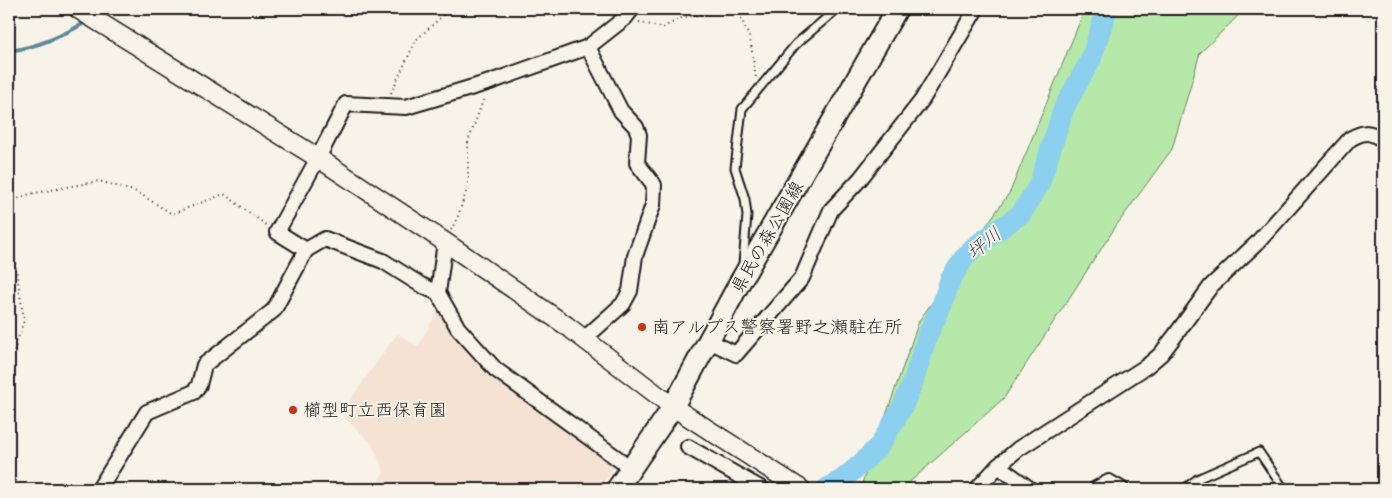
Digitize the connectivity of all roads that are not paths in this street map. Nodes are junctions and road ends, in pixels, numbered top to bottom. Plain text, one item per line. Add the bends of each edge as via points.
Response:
1 (78, 9) edge
2 (837, 9) edge
3 (897, 9) edge
4 (976, 9) edge
5 (628, 13) edge
6 (588, 47) junction
7 (1383, 140) edge
8 (318, 158) junction
9 (445, 242) junction
10 (306, 250) junction
11 (740, 282) junction
12 (438, 293) junction
13 (584, 339) junction
14 (709, 341) junction
15 (673, 407) junction
16 (688, 447) dead end
17 (998, 466) junction
18 (632, 469) junction
19 (99, 489) edge
20 (617, 489) edge
21 (762, 489) edge
22 (801, 489) edge
23 (977, 489) edge
24 (1030, 489) edge
25 (1096, 489) edge
26 (1122, 489) edge
27 (1184, 489) edge
28 (1284, 489) edge

1 - 8 street
2 - 11 lane via 796,44 742,109 735,168 747,214
3 - 11 main road, 県民の森公園線
4 - 14 street via 922,100 860,179 831,210 802,278 736,354
5 - 6 street
6 - 8 street via 490,82 406,107 346,104
6 - 13 street via 616,104 636,127 639,135 637,163 654,185 654,205 635,256 630,291 623,304
7 - 17 street via 1373,133 1362,133 1350,139 1257,244 1211,286 1161,354 1018,449
8 - 9 street
8 - 10 street via 276,232
9 - 12 street
9 - 13 street
10 - 12 street via 325,239 383,261
10 - 19 street via 274,310 204,365 194,392 147,412
11 - 14 main road, 県民の森公園線
12 - 18 street via 458,328 495,369
13 - 15 street
14 - 15 main road, 県民の森公園線
15 - 18 main road, 県民の森公園線
15 - 22 street
16 - 21 street
17 - 23 street
17 - 24 street
18 - 20 main road, 県民の森公園線
25 - 26 street via 1109,482
27 - 28 lane via 1197,479 1260,452

